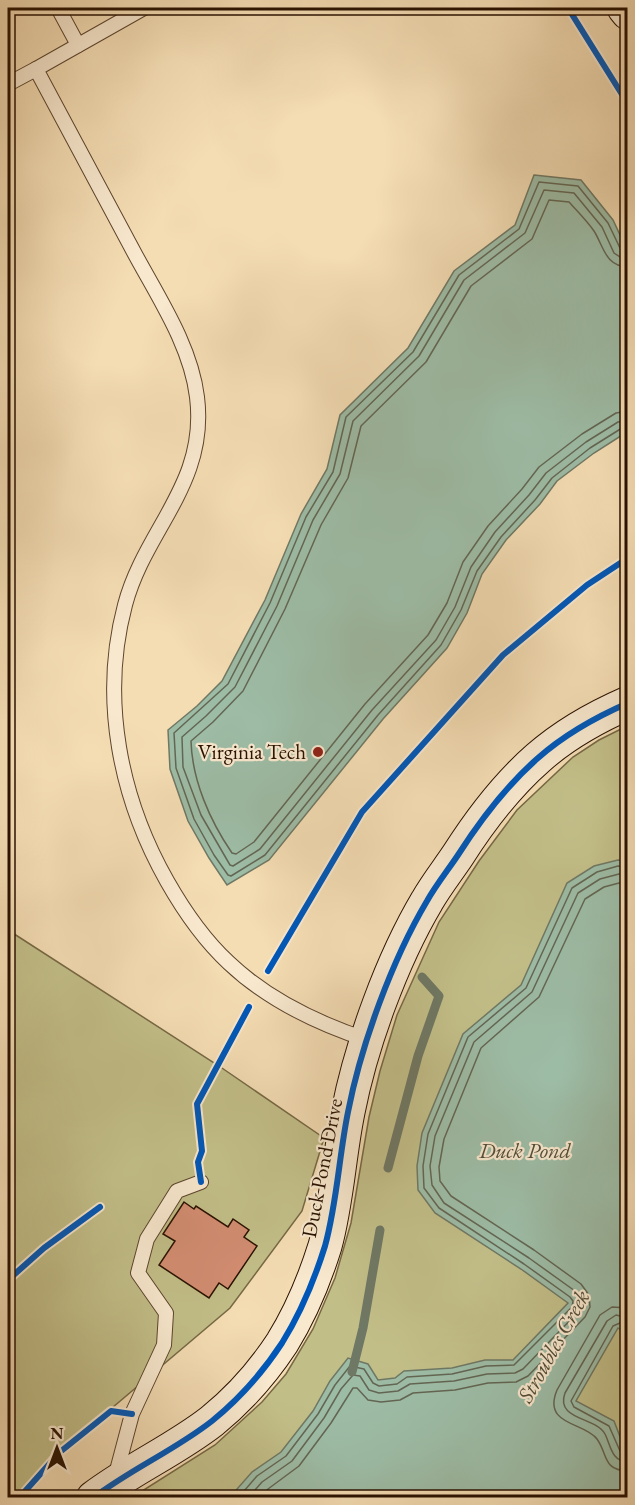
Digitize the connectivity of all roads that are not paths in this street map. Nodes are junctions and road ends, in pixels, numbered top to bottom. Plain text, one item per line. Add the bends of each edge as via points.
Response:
1 (58, 8) edge
2 (144, 8) edge
3 (624, 8) edge
4 (627, 13) edge
5 (78, 45) junction
6 (36, 69) junction
7 (8, 84) edge
8 (627, 703) edge
9 (368, 1040) junction
10 (201, 1182) dead end
11 (104, 1490) edge

1 - 5 lane
2 - 5 lane
3 - 4 street
5 - 6 lane
6 - 7 lane
6 - 9 lane via 167,314 190,364 197,397 193,460 182,489 133,580 118,633 117,734 131,803 144,837 178,899 228,963 259,988 334,1029
8 - 9 street, Duck Pond Drive via 581,726 539,757 484,815 409,934
9 - 11 street, Duck Pond Drive via 348,1112 325,1246 283,1341 258,1376 212,1421
10 - 11 lane via 177,1191 147,1239 138,1273 166,1313 164,1345 132,1414

